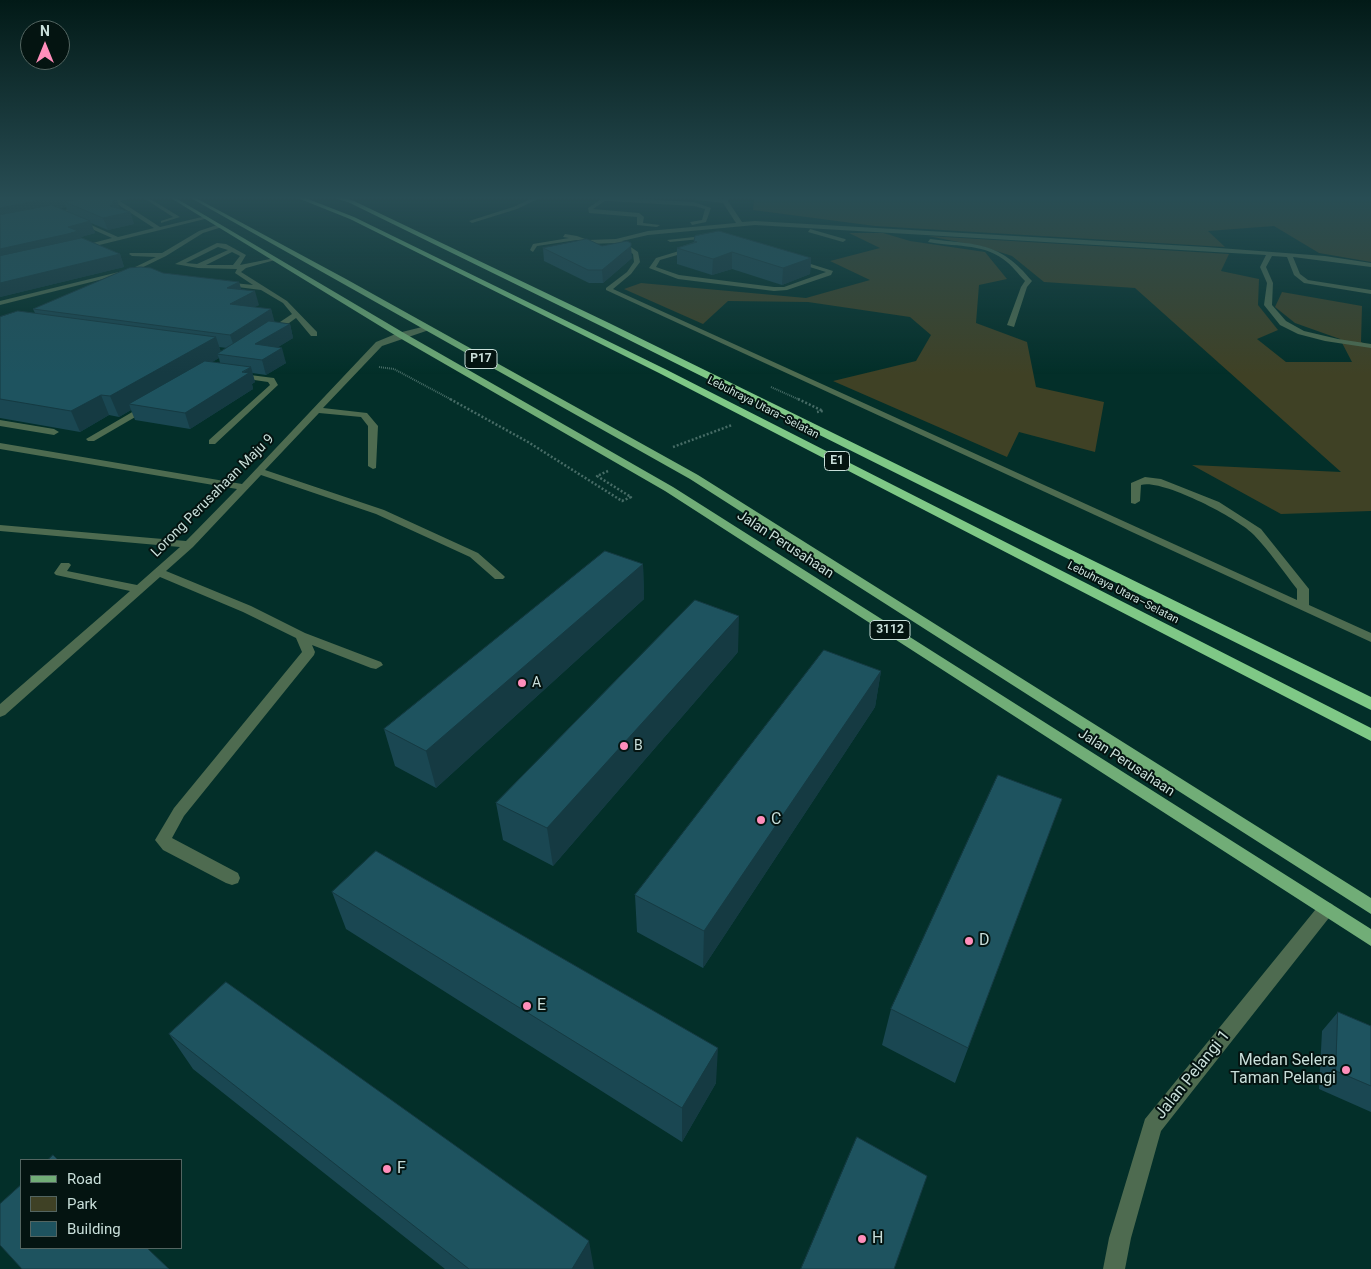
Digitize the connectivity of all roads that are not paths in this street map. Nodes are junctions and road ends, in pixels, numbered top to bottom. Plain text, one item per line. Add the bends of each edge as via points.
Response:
1 (161, 256) edge
2 (194, 256) edge
3 (219, 256) edge
4 (244, 256) edge
5 (269, 256) edge
6 (300, 256) edge
7 (429, 256) edge
8 (465, 256) edge
9 (636, 256) edge
10 (667, 256) edge
11 (783, 256) edge
12 (1003, 256) edge
13 (1269, 256) edge
14 (1289, 256) edge
15 (1299, 256) edge
16 (273, 259) junction
17 (1371, 265) edge
18 (198, 266) junction
19 (244, 267) junction
20 (234, 268) junction
21 (139, 276) edge
22 (115, 283) edge
23 (215, 283) edge
24 (263, 288) junction
25 (1371, 292) edge
26 (0, 303) edge
27 (295, 315) junction
28 (1011, 326) dead end
29 (426, 328) junction
30 (314, 334) dead end
31 (401, 335) junction
32 (261, 339) edge
33 (1371, 346) edge
34 (227, 373) edge
35 (536, 390) joint
36 (158, 400) edge
37 (317, 410) junction
38 (0, 423) edge
39 (54, 432) dead end
40 (91, 439) dead end
41 (212, 442) dead end
42 (0, 446) edge
43 (373, 466) dead end
44 (259, 472) junction
45 (244, 487) junction
46 (1135, 501) dead end
47 (0, 528) edge
48 (189, 545) junction
49 (65, 565) dead end
50 (159, 572) junction
51 (499, 577) dead end
52 (140, 589) junction
53 (1303, 607) junction
54 (301, 636) junction
55 (1371, 638) edge
56 (376, 665) dead end
57 (1371, 704) edge
58 (0, 712) edge
59 (1371, 735) edge
60 (232, 878) dead end
61 (1371, 907) edge
62 (1326, 909) junction
63 (1371, 938) edge
64 (1114, 1269) edge

1 - 26 street via 133,270
2 - 18 street via 178,264
3 - 18 street
4 - 20 street
5 - 16 main road, Jalan Perusahaan / 3112
6 - 29 main road, Jalan Perusahaan / P17
7 - 59 highway, Lebuhraya Utara–Selatan / E1 via 662,371
8 - 57 highway, Lebuhraya Utara–Selatan / E1
9 - 53 street via 637,262 629,273 608,289
10 - 11 street via 658,259 652,268 678,277 780,289 829,274 830,271
12 - 28 street via 1029,281
13 - 33 street via 1263,267 1270,283 1268,305 1284,324 1326,339
14 - 25 street via 1297,275 1306,282
15 - 17 street
16 - 19 street
16 - 31 main road, Jalan Perusahaan / 3112
18 - 20 street
19 - 20 street
19 - 24 street via 237,272
21 - 22 street
23 - 24 street
24 - 27 street via 285,302
27 - 30 street
27 - 32 street
29 - 31 street, Lorong Perusahaan Maju 9
29 - 35 main road, Jalan Perusahaan / P17
31 - 37 street, Lorong Perusahaan Maju 9 via 379,344
31 - 62 main road, Jalan Perusahaan / 3112 via 669,489
34 - 41 street via 271,380 274,385
35 - 61 main road, Jalan Perusahaan / 3112 via 694,477
36 - 40 street
37 - 43 street via 364,415 373,426
37 - 44 street, Lorong Perusahaan Maju 9
38 - 39 street
42 - 45 street
44 - 45 street, Lorong Perusahaan Maju 9
44 - 51 street via 380,512 474,555
45 - 48 street, Lorong Perusahaan Maju 9
46 - 53 street via 1136,483 1158,481 1224,509 1257,531 1283,561 1303,589
47 - 48 street
48 - 50 street, Lorong Perusahaan Maju 9
49 - 52 street via 60,573
50 - 52 street, Lorong Perusahaan Maju 9
50 - 54 street
52 - 58 street, Lorong Perusahaan Maju 9
53 - 55 street
54 - 56 street
54 - 60 street via 309,652 179,812 163,840
62 - 63 main road, Jalan Perusahaan / 3112
62 - 64 street, Jalan Pelangi 1 via 1152,1126

